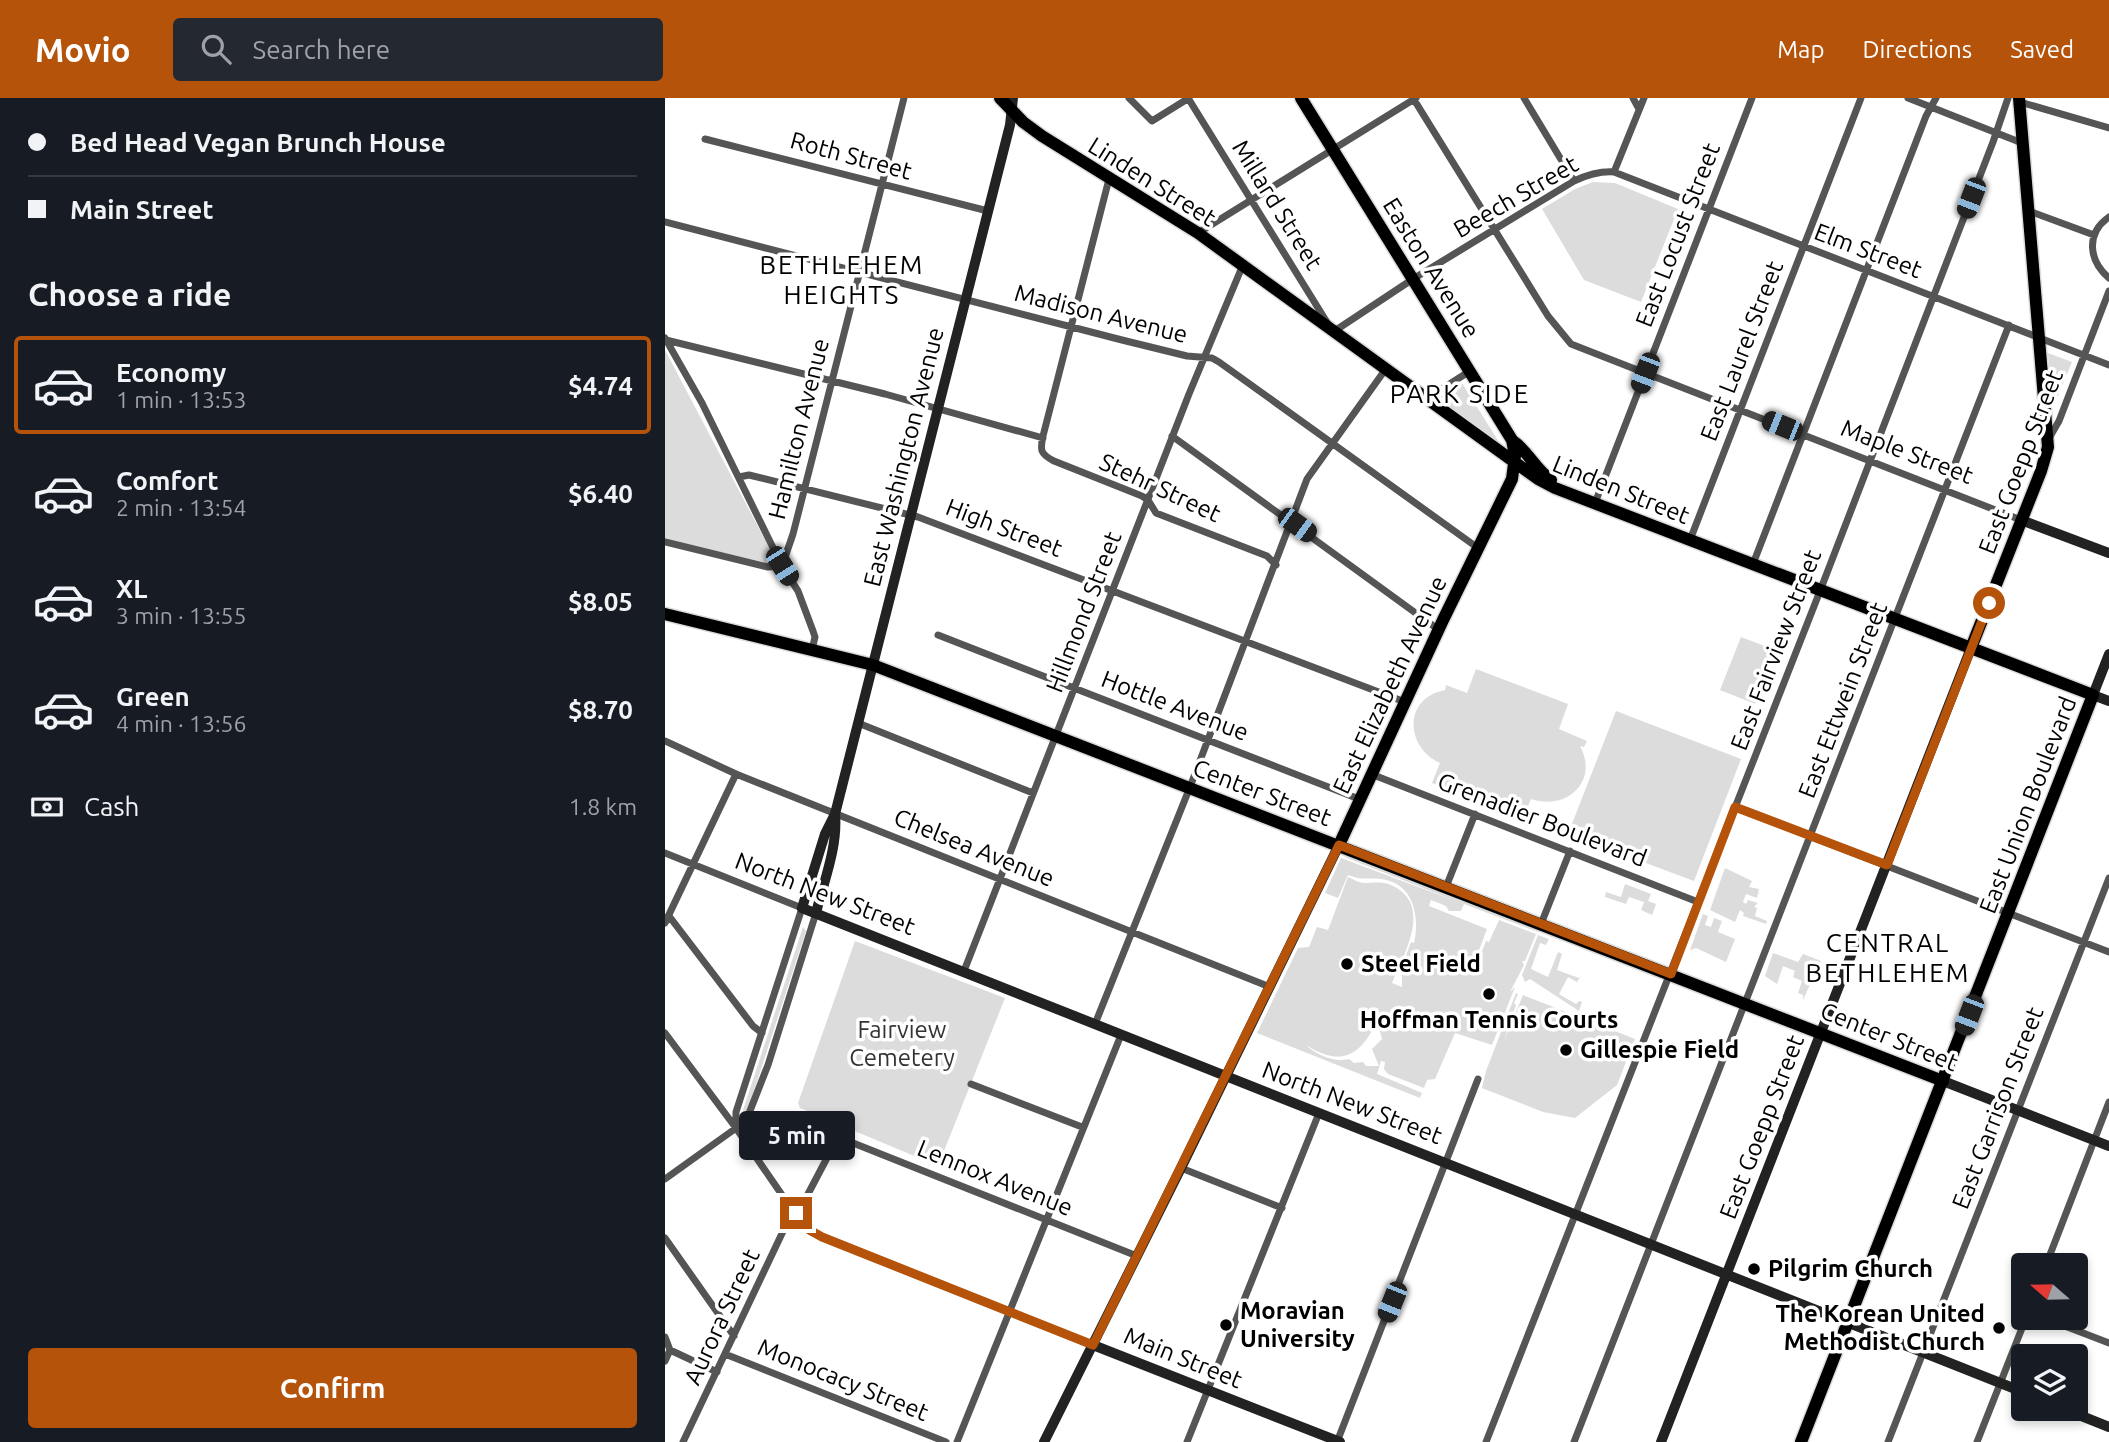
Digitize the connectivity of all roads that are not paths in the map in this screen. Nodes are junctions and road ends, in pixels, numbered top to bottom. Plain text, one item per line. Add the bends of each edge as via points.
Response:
1 (904, 98) edge
2 (1000, 98) edge
3 (1022, 98) edge
4 (1129, 98) edge
5 (1188, 98) edge
6 (1301, 98) edge
7 (1524, 98) edge
8 (1633, 98) edge
9 (1644, 98) edge
10 (1752, 98) edge
11 (1861, 98) edge
12 (1907, 98) edge
13 (1936, 98) edge
14 (1414, 99) edge
15 (2015, 99) edge
16 (1013, 104) edge
17 (1932, 107) junction
18 (1639, 109) junction
19 (2109, 128) edge
20 (1996, 133) junction
21 (705, 139) dead end
22 (2022, 142) junction
23 (1333, 150) junction
24 (1614, 172) junction
25 (1109, 179) junction
26 (1574, 181) junction
27 (881, 184) junction
28 (1251, 200) junction
29 (1710, 210) junction
30 (988, 211) junction
31 (2028, 211) junction
32 (2109, 216) edge
33 (665, 222) edge
34 (1495, 231) junction
35 (1198, 233) junction
36 (2094, 235) junction
37 (1804, 247) junction
38 (1242, 267) junction
39 (1866, 270) junction
40 (858, 272) junction
41 (2109, 278) edge
42 (1413, 279) junction
43 (2109, 291) edge
44 (1934, 297) junction
45 (965, 300) junction
46 (2009, 325) junction
47 (1070, 327) junction
48 (1333, 332) junction
49 (2039, 338) junction
50 (666, 339) edge
51 (2084, 355) junction
52 (1205, 359) junction
53 (2109, 365) edge
54 (1385, 370) junction
55 (1470, 372) junction
56 (1645, 373) junction
57 (830, 380) junction
58 (1425, 399) junction
59 (938, 408) junction
60 (1740, 410) junction
61 (1803, 434) junction
62 (1173, 436) junction
63 (1043, 438) junction
64 (1513, 440) junction
65 (2048, 440) junction
66 (1332, 442) junction
67 (1870, 460) junction
68 (1515, 463) junction
69 (739, 477) junction
70 (803, 488) junction
71 (1555, 488) junction
72 (1945, 490) junction
73 (1148, 500) junction
74 (1595, 503) junction
75 (911, 514) junction
76 (2021, 520) junction
77 (1291, 521) junction
78 (1690, 540) junction
79 (665, 542) edge
80 (1478, 548) junction
81 (2109, 553) edge
82 (1753, 564) junction
83 (1276, 565) junction
84 (782, 566) junction
85 (1113, 590) junction
86 (1820, 591) junction
87 (665, 614) edge
88 (1895, 619) junction
89 (1439, 630) junction
90 (938, 635) dead end
91 (1245, 642) junction
92 (1971, 648) junction
93 (812, 650) junction
94 (2109, 654) edge
95 (873, 665) junction
96 (1076, 688) junction
97 (2093, 695) junction
98 (2109, 701) edge
99 (1405, 702) junction
100 (858, 723) junction
101 (1056, 736) junction
102 (1208, 739) junction
103 (665, 741) edge
104 (736, 774) junction
105 (1371, 774) junction
106 (1189, 787) junction
107 (1033, 793) junction
108 (1359, 799) junction
109 (1735, 807) junction
110 (835, 814) junction
111 (1475, 814) junction
112 (1811, 836) junction
113 (1339, 845) junction
114 (1570, 851) junction
115 (665, 853) edge
116 (692, 865) junction
117 (1887, 865) junction
118 (2109, 878) edge
119 (999, 879) junction
120 (1447, 887) junction
121 (1698, 902) junction
122 (802, 908) junction
123 (816, 913) junction
124 (2008, 913) junction
125 (667, 920) edge
126 (1541, 924) junction
127 (1132, 931) junction
128 (2083, 942) junction
129 (2109, 952) edge
130 (964, 971) junction
131 (1671, 974) junction
132 (1270, 986) junction
133 (1746, 1004) junction
134 (1095, 1024) junction
135 (665, 1033) edge
136 (762, 1033) junction
137 (1822, 1033) junction
138 (1121, 1035) junction
139 (1226, 1076) junction
140 (1478, 1079) dead end
141 (1943, 1081) junction
142 (971, 1084) dead end
143 (2109, 1102) edge
144 (2018, 1111) junction
145 (1319, 1113) junction
146 (1082, 1127) junction
147 (736, 1128) junction
148 (838, 1137) joint
149 (2094, 1140) junction
150 (2109, 1146) edge
151 (1447, 1162) junction
152 (1181, 1167) junction
153 (665, 1179) edge
154 (1282, 1208) junction
155 (796, 1213) junction
156 (1577, 1215) junction
157 (1045, 1219) junction
158 (667, 1243) edge
159 (1652, 1245) junction
160 (2051, 1253) edge
161 (1137, 1256) junction
162 (1727, 1274) junction
163 (1009, 1311) junction
164 (1848, 1323) junction
165 (2021, 1330) edge
166 (2075, 1330) edge
167 (734, 1336) junction
168 (665, 1337) edge
169 (2109, 1343) edge
170 (1093, 1345) junction
171 (670, 1350) junction
172 (725, 1353) junction
173 (1924, 1353) junction
174 (665, 1362) edge
175 (717, 1372) junction
176 (2000, 1383) junction
177 (2011, 1387) edge
178 (1209, 1391) junction
179 (2088, 1419) edge
180 (2109, 1427) edge
181 (683, 1442) edge
182 (946, 1442) edge
183 (957, 1442) edge
184 (1044, 1442) edge
185 (1187, 1442) edge
186 (1338, 1442) edge
187 (1486, 1442) edge
188 (1574, 1442) edge
189 (1661, 1442) edge
190 (1801, 1442) edge
191 (1888, 1442) edge
192 (1977, 1442) edge

1 - 27 street, Hamilton Avenue
2 - 16 main road, Linden Street
3 - 16 street, East Washington Avenue
4 - 5 street via 1152,121
5 - 28 street, Millard Street
6 - 23 main road, Easton Avenue
7 - 26 street
8 - 18 street
9 - 18 street
10 - 29 street, East Locust Street
11 - 37 street, East Laurel Street
12 - 17 street
13 - 17 street
14 - 23 street
14 - 34 street, Maple Street
15 - 19 street
15 - 20 street, East Fairview Street
15 - 22 main road
16 - 25 main road, Linden Street via 1023,122
16 - 30 street, East Washington Avenue
17 - 20 street
17 - 39 street
18 - 24 street
20 - 22 street
20 - 44 street, East Fairview Street
21 - 27 street, Roth Street
22 - 31 main road
23 - 28 street
23 - 42 main road, Easton Avenue
24 - 26 street, Beech Street
24 - 29 street, Elm Street
25 - 35 main road, Linden Street
25 - 47 street
26 - 34 street, Beech Street
27 - 30 street, Roth Street
27 - 40 street, Hamilton Avenue
28 - 35 street
28 - 48 street, Millard Street
29 - 37 street, Elm Street
29 - 56 street, East Locust Street
30 - 45 street, East Washington Avenue
31 - 36 street
31 - 49 main road
32 - 36 street
33 - 40 street, Madison Avenue
34 - 42 street, Beech Street
34 - 56 street, Maple Street via 1566,340
35 - 38 main road, Linden Street
36 - 41 street via 2093,257
37 - 39 street, Elm Street
37 - 60 street, East Laurel Street
38 - 48 main road, Linden Street
38 - 52 street, Hillmond Street
39 - 44 street, Elm Street
39 - 61 street
40 - 45 street, Madison Avenue
40 - 57 street, Hamilton Avenue
42 - 48 street, Beech Street
42 - 55 main road, Easton Avenue
43 - 51 street, East Goepp Street
44 - 46 street, Elm Street
44 - 67 street, East Fairview Street
45 - 47 street, Madison Avenue
45 - 59 street, East Washington Avenue
46 - 49 street, Elm Street
46 - 72 street, East Ettwein Street
47 - 52 street, Madison Avenue
47 - 63 street
48 - 54 main road, Linden Street
49 - 51 street, Elm Street
49 - 65 main road
50 - 57 street
50 - 69 street
51 - 53 street, Elm Street
51 - 65 street, East Goepp Street
52 - 62 street, Hillmond Street
52 - 66 street, Madison Avenue via 1219,362
54 - 58 main road, Linden Street
54 - 66 street
55 - 58 street
55 - 64 main road, Easton Avenue
56 - 60 street, Maple Street
56 - 74 street, East Locust Street
57 - 59 street
57 - 70 street, Hamilton Avenue
58 - 68 main road, Linden Street
59 - 63 street
59 - 75 street, East Washington Avenue
60 - 61 street, Maple Street
60 - 78 street, East Laurel Street
61 - 67 street, Maple Street
61 - 82 street
62 - 73 street, Hillmond Street
62 - 77 street
63 - 73 street, Stehr Street via 1041,449 1047,458
64 - 68 main road, Easton Avenue
64 - 71 main road
65 - 76 main road, East Goepp Street
66 - 77 street via 1307,479
66 - 80 street, Madison Avenue
67 - 72 street, Maple Street
67 - 86 street, East Fairview Street
68 - 71 main road, Linden Street
68 - 80 main road, East Elizabeth Avenue via 1512,479
69 - 70 street, High Street
69 - 84 street
70 - 75 street, High Street
70 - 84 street, Hamilton Avenue
71 - 74 main road, Linden Street
72 - 76 street, Maple Street
72 - 88 street, East Ettwein Street
73 - 83 street, Stehr Street via 1156,513 1267,556
73 - 85 street, Hillmond Street
74 - 78 main road, Linden Street
75 - 85 street, High Street
75 - 95 street, East Washington Avenue
76 - 81 street, Maple Street
76 - 92 main road, East Goepp Street
77 - 83 street
77 - 89 street
78 - 82 main road, Linden Street
79 - 84 street via 768,567
80 - 89 main road, East Elizabeth Avenue
82 - 86 main road, Linden Street
83 - 91 street
84 - 93 street via 798,591 813,631
85 - 91 street, High Street
85 - 96 street, Hillmond Street
86 - 88 main road, Linden Street
86 - 109 street, East Fairview Street
87 - 93 main road, Center Street
88 - 92 main road, Linden Street
88 - 112 street, East Ettwein Street
89 - 99 main road, East Elizabeth Avenue
90 - 96 street, Hottle Avenue
91 - 99 street, High Street
91 - 102 street
92 - 97 main road, Linden Street
92 - 117 street, East Goepp Street
93 - 95 main road, Center Street
94 - 97 street, East Union Boulevard
95 - 100 street, East Washington Avenue
95 - 101 main road, Center Street
96 - 101 street, Hillmond Street
96 - 102 street, Hottle Avenue
97 - 98 street, Linden Street
97 - 124 main road, East Union Boulevard
99 - 105 main road, East Elizabeth Avenue
100 - 107 street
100 - 110 street, East Washington Avenue
101 - 106 main road, Center Street
101 - 107 street, Hillmond Street
102 - 106 street
102 - 108 street, Hottle Avenue
103 - 104 street, Chelsea Avenue
104 - 110 street, Chelsea Avenue
104 - 116 street
105 - 108 main road, East Elizabeth Avenue
105 - 111 street, Grenadier Boulevard
106 - 113 main road, Center Street
106 - 127 street
107 - 119 street, Hillmond Street
108 - 113 main road, East Elizabeth Avenue
109 - 112 street
109 - 121 street, East Fairview Street
110 - 119 street, Chelsea Avenue
110 - 122 street, East Washington Avenue
110 - 123 street, East Washington Avenue via 835,837
111 - 114 street, Grenadier Boulevard
111 - 120 street
112 - 117 street
112 - 133 street, East Ettwein Street
113 - 120 main road, Center Street
113 - 132 street, East Elizabeth Avenue
114 - 121 street, Grenadier Boulevard
114 - 126 street
115 - 116 street, North New Street
116 - 122 street, North New Street
116 - 125 street
117 - 124 street
117 - 137 street, East Goepp Street
118 - 128 street, East Garrison Street
119 - 127 street, Chelsea Avenue
119 - 130 street, Hillmond Street
120 - 126 main road, Center Street
121 - 131 street, East Fairview Street
122 - 123 street, North New Street
122 - 136 street
123 - 130 street, North New Street
123 - 147 street via 753,1107 747,1121
124 - 128 street
124 - 141 main road, East Union Boulevard
125 - 136 street
126 - 131 main road, Center Street
127 - 132 street, Chelsea Avenue
127 - 134 street
128 - 129 street
128 - 144 street, East Garrison Street
130 - 134 street, North New Street
131 - 133 main road, Center Street
131 - 156 street, East Fairview Street
132 - 139 street, East Elizabeth Avenue
133 - 137 main road, Center Street
133 - 159 street, East Ettwein Street
134 - 138 street, North New Street
135 - 147 street, Main Street
136 - 147 street via 736,1112
137 - 141 main road, Center Street
137 - 162 street, East Goepp Street
138 - 139 street, North New Street
138 - 146 street
139 - 145 street, North New Street
139 - 152 street, East Elizabeth Avenue
140 - 151 street
141 - 144 street, Center Street
141 - 164 main road, East Union Boulevard
142 - 146 street
143 - 149 street
144 - 149 street, Center Street
144 - 173 street, East Garrison Street
145 - 151 street, North New Street
145 - 154 street
146 - 157 street
147 - 153 street
147 - 155 street, Main Street
148 - 155 street, Aurora Street
148 - 157 street, Lennox Avenue
149 - 150 street, Center Street
149 - 160 street
151 - 156 street, North New Street
151 - 186 street
152 - 154 street
152 - 161 street, East Elizabeth Avenue
154 - 178 street
155 - 163 street, Main Street via 806,1228 822,1237
155 - 167 street, Aurora Street via 786,1225
156 - 159 street, North New Street
156 - 187 street, East Fairview Street
157 - 161 street, Lennox Avenue
157 - 163 street
158 - 167 street, Monocacy Street
159 - 162 street, North New Street
159 - 188 street, East Ettwein Street
161 - 170 street, East Elizabeth Avenue
162 - 164 street, North New Street
162 - 189 street, East Goepp Street
163 - 170 street, Main Street
163 - 183 street
164 - 173 street, North New Street
164 - 190 main road, East Union Boulevard
165 - 176 street
166 - 169 street
167 - 172 street, Aurora Street
168 - 171 street
170 - 178 street, Main Street
170 - 184 street, East Elizabeth Avenue
171 - 174 street
171 - 175 street
172 - 175 street, Aurora Street
172 - 182 street, Monocacy Street
173 - 176 street, North New Street
173 - 191 street, East Garrison Street
175 - 181 street, Aurora Street
176 - 177 street, North New Street
176 - 192 street
178 - 185 street
178 - 186 street, Main Street
179 - 180 street

